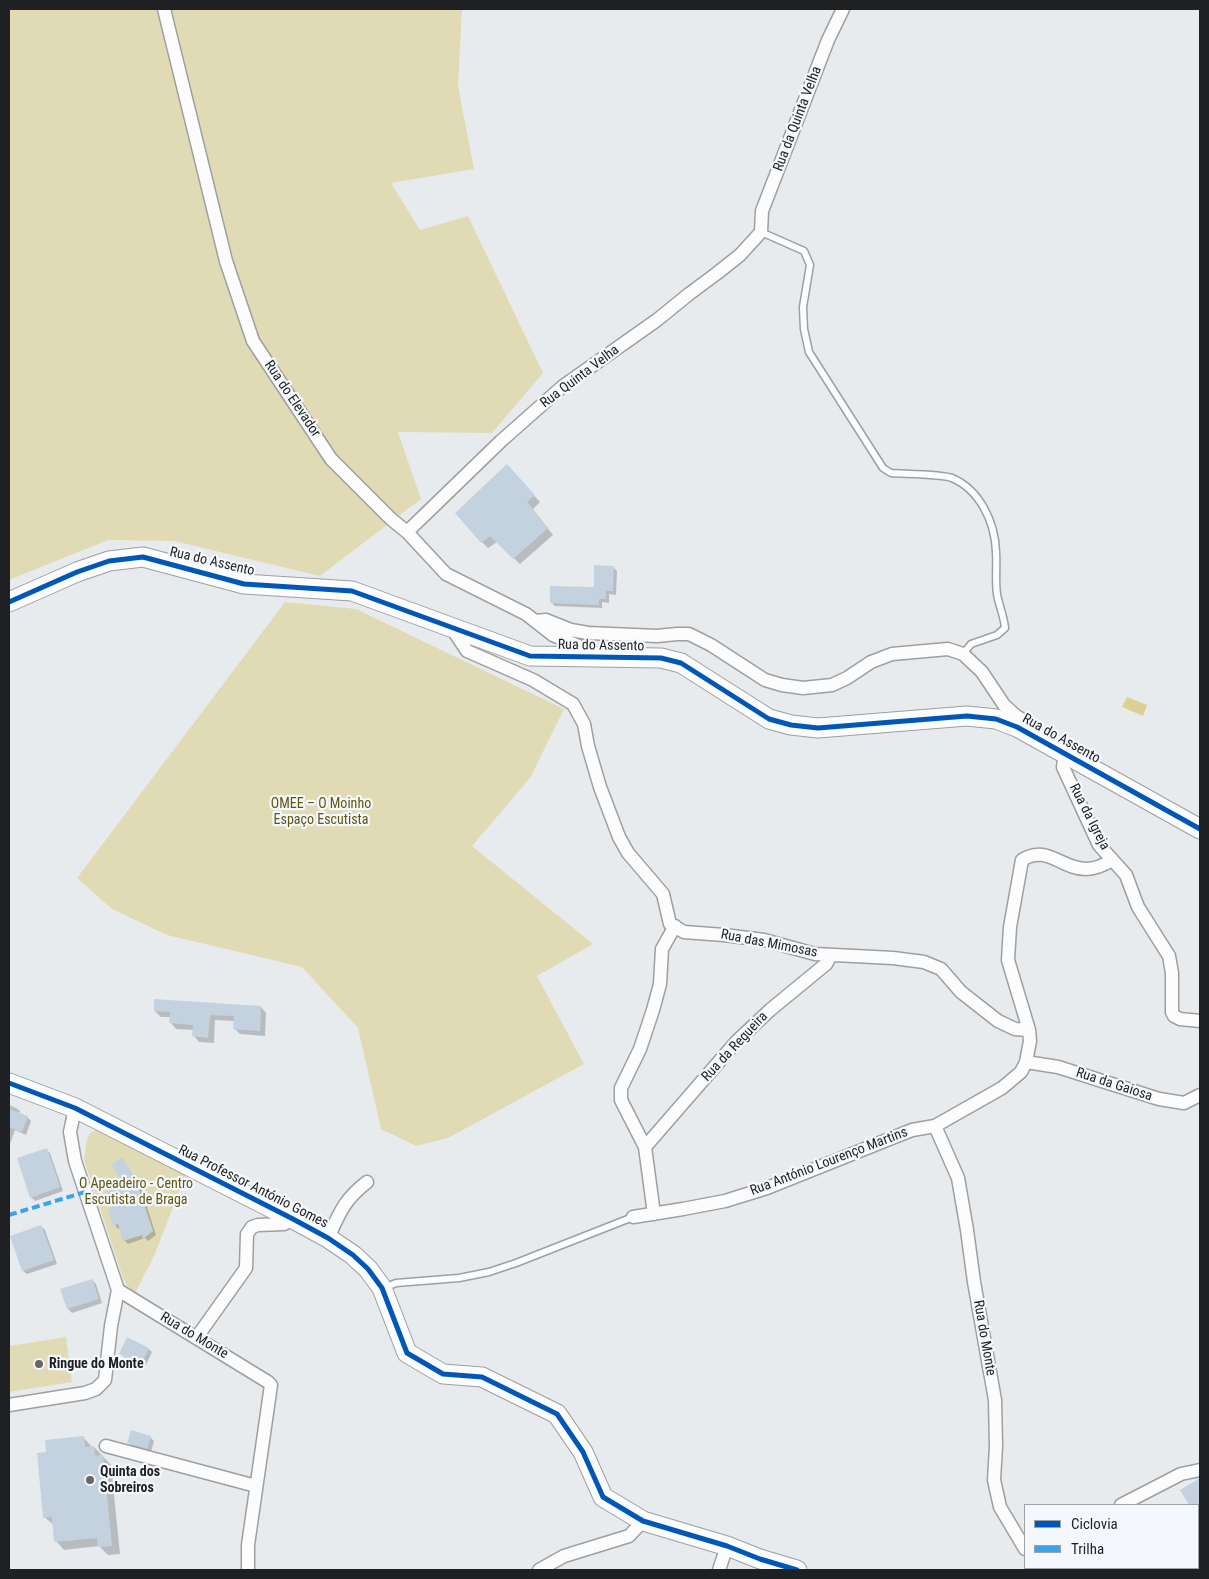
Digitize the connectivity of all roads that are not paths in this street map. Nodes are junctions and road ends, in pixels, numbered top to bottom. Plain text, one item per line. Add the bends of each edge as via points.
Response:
1 (164, 9) edge
2 (844, 9) edge
3 (761, 232) junction
4 (408, 532) junction
5 (9, 602) edge
6 (535, 621) junction
7 (451, 627) junction
8 (963, 654) junction
9 (604, 658) junction
10 (1061, 752) junction
11 (1200, 830) edge
12 (1112, 860) junction
13 (675, 926) junction
14 (831, 955) junction
15 (1200, 1021) edge
16 (1029, 1030) junction
17 (1026, 1062) junction
18 (9, 1083) edge
19 (1200, 1095) edge
20 (75, 1108) junction
21 (935, 1126) junction
22 (645, 1147) junction
23 (367, 1182) dead end
24 (654, 1214) junction
25 (633, 1217) joint
26 (293, 1219) junction
27 (328, 1238) junction
28 (382, 1288) junction
29 (118, 1290) junction
30 (197, 1337) junction
31 (9, 1405) edge
32 (106, 1446) dead end
33 (1200, 1470) edge
34 (256, 1486) junction
35 (1123, 1504) edge
36 (643, 1521) junction
37 (727, 1546) junction
38 (1024, 1546) edge
39 (248, 1570) edge
40 (539, 1570) edge
41 (719, 1570) edge
42 (797, 1570) edge

1 - 4 street, Rua do Elevador via 226,261 253,341 331,458
2 - 3 street, Rua da Quinta Velha via 828,40 762,211
3 - 4 street, Rua Quinta Velha via 740,255 657,320 562,387 501,441
3 - 8 lane via 804,251 810,265 804,307 809,352 883,468 891,472 950,477 966,486 981,502 992,526 997,595 1005,628 998,635 971,644
4 - 6 street, Rua do Elevador via 446,574
5 - 7 street, Rua do Assento via 109,560 143,557 244,584 352,591
6 - 8 street via 546,620 588,633 689,634 765,680 803,688 832,685 871,662 892,654 948,649
6 - 9 street, Rua do Elevador via 553,634
7 - 9 street, Rua do Assento via 530,656
7 - 13 street via 467,651 533,680 573,704 584,724 600,787 619,837 628,853 663,894 670,924
8 - 10 street via 982,672 1004,705 1052,738
9 - 10 street, Rua do Assento via 661,658 681,663 769,719 791,725 818,728 967,716 996,719 1017,727
10 - 11 street, Rua do Assento
10 - 12 street, Rua da Igreja via 1063,767 1099,845
12 - 15 street, Rua da Igreja via 1126,875 1138,907 1169,956 1174,1016
12 - 16 street via 1086,869 1042,854 1022,860 1010,927 1008,960
13 - 14 street, Rua das Mimosas via 684,932 764,940 815,954
13 - 22 street via 662,948 660,984 640,1049 621,1088 621,1100
14 - 16 street, Rua das Mimosas via 924,962 941,969 961,992 998,1021 1016,1029
14 - 22 street, Rua da Regueira via 826,964 737,1041
16 - 17 street
17 - 19 street, Rua da Gaiosa via 1058,1067 1158,1099 1184,1103
17 - 21 street, Rua António Lourenço Martins via 1021,1072 1002,1088
18 - 20 street, Rua Professor António Gomes
20 - 26 street, Rua Professor António Gomes
20 - 29 street via 70,1132 75,1161
21 - 24 street, Rua António Lourenço Martins via 912,1130 767,1188 724,1201
21 - 38 street, Rua do Monte via 958,1178 967,1230 995,1400 994,1480 1000,1507
22 - 24 street
23 - 27 street via 343,1206
24 - 25 street, Rua António Lourenço Martins
25 - 28 lane, Rua António Lourenço Martins via 489,1272 460,1278 396,1283
26 - 27 street, Rua Professor António Gomes
26 - 30 street via 284,1224 252,1227 248,1234 246,1268
27 - 28 street, Rua Professor António Gomes via 368,1268
28 - 36 street, Rua Professor António Gomes via 407,1354 443,1374 482,1377 557,1414 583,1452 603,1496
29 - 30 street, Rua do Monte
29 - 31 street via 105,1380 96,1389 85,1393
30 - 34 street, Rua do Monte via 271,1386
32 - 34 street
33 - 35 street via 1181,1474
34 - 39 street, Rua do Monte
36 - 37 street, Rua Professor António Gomes
36 - 40 street via 629,1536 564,1556
37 - 41 street
37 - 42 street, Rua Professor António Gomes

